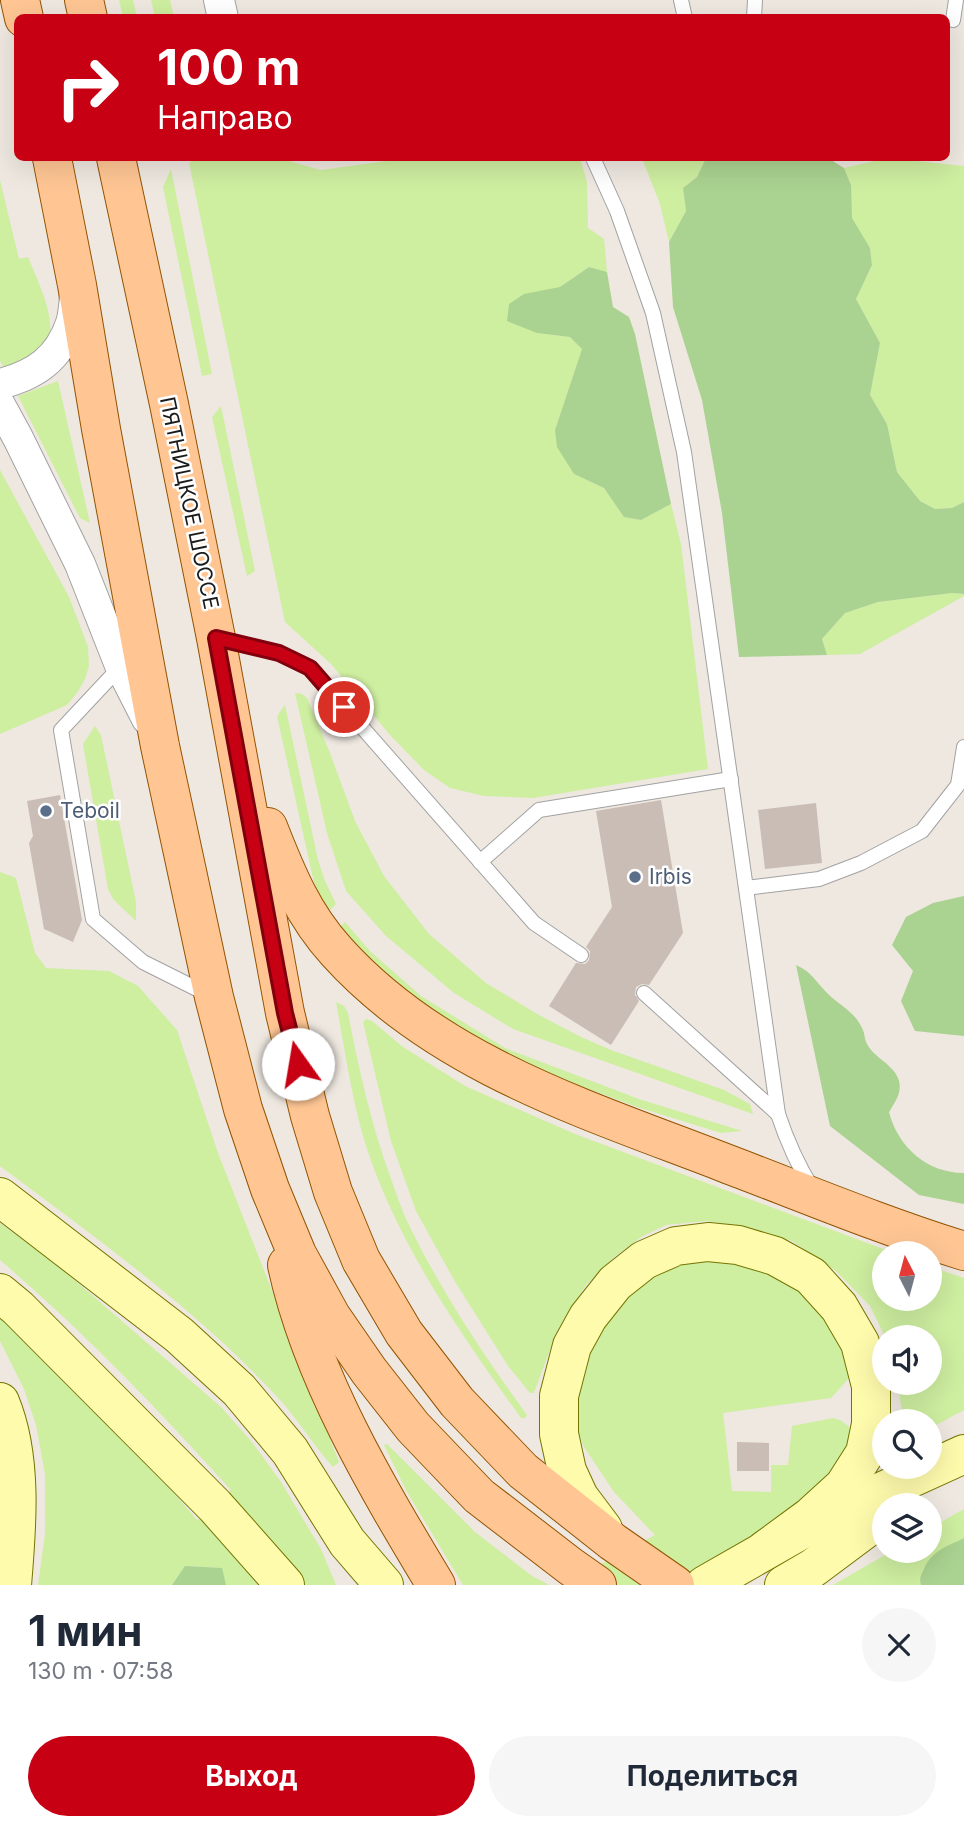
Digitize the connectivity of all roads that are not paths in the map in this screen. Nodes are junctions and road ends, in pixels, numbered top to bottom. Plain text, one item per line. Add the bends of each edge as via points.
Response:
1 (956, 0) edge
2 (955, 22) edge
3 (53, 161) edge
4 (117, 161) edge
5 (594, 161) edge
6 (77, 285) junction
7 (0, 384) edge
8 (0, 405) edge
9 (9, 432) edge
10 (138, 628) junction
11 (216, 638) junction
12 (121, 668) junction
13 (160, 746) junction
14 (964, 747) edge
15 (237, 749) junction
16 (731, 779) junction
17 (961, 785) edge
18 (480, 862) junction
19 (746, 888) junction
20 (581, 955) dead end
21 (644, 993) dead end
22 (214, 997) junction
23 (779, 1114) junction
24 (270, 1189) junction
25 (0, 1197) edge
26 (818, 1198) junction
27 (964, 1251) edge
28 (0, 1293) edge
29 (0, 1402) edge
30 (964, 1455) edge
31 (914, 1493) edge
32 (872, 1525) edge
33 (347, 1542) junction
34 (613, 1542) junction
35 (765, 1550) junction
36 (583, 1576) edge
37 (12, 1585) edge
38 (285, 1585) edge
39 (360, 1585) edge
40 (384, 1585) edge
41 (436, 1585) edge
42 (676, 1585) edge
43 (705, 1585) edge
44 (784, 1585) edge

1 - 2 lane
3 - 6 main road
4 - 11 main road, ПЯТНИЦКОЕ ШОССЕ
5 - 16 lane via 653,313 684,452
6 - 7 street via 71,323 59,348 33,373
6 - 10 main road
8 - 9 street
9 - 12 street via 80,564
10 - 12 lane
10 - 13 main road
11 - 15 main road, ПЯТНИЦКОЕ ШОССЕ
11 - 18 lane via 279,653 310,668
12 - 13 street
12 - 22 lane via 61,730 93,919 143,962
13 - 22 main road
14 - 17 lane
15 - 26 main road via 301,904 338,953 405,1013 492,1068
15 - 34 main road, ПЯТНИЦКОЕ ШОССЕ via 285,1013 332,1192 361,1260 404,1333 457,1402 523,1472
16 - 18 lane via 539,810
16 - 19 lane
17 - 19 lane via 922,831 861,863 818,879
18 - 20 lane via 534,923
19 - 23 lane
21 - 23 lane
22 - 24 main road via 243,1109
23 - 26 lane via 799,1168
24 - 36 main road via 297,1255 331,1316 413,1427 479,1496
24 - 41 main road via 302,1322 340,1415
25 - 33 main road via 179,1335 239,1390 290,1451
26 - 27 main road
28 - 38 main road via 215,1506
29 - 37 main road via 16,1477
30 - 31 main road
30 - 35 main road via 817,1521
32 - 44 main road
33 - 39 main road
33 - 40 main road
34 - 35 main road via 579,1497 561,1446 559,1396 572,1346 615,1283 644,1260 676,1246 708,1242 775,1256 811,1276 839,1307 860,1343 871,1386 865,1452 844,1486
34 - 42 main road, ПЯТНИЦКОЕ ШОССЕ
35 - 43 main road

